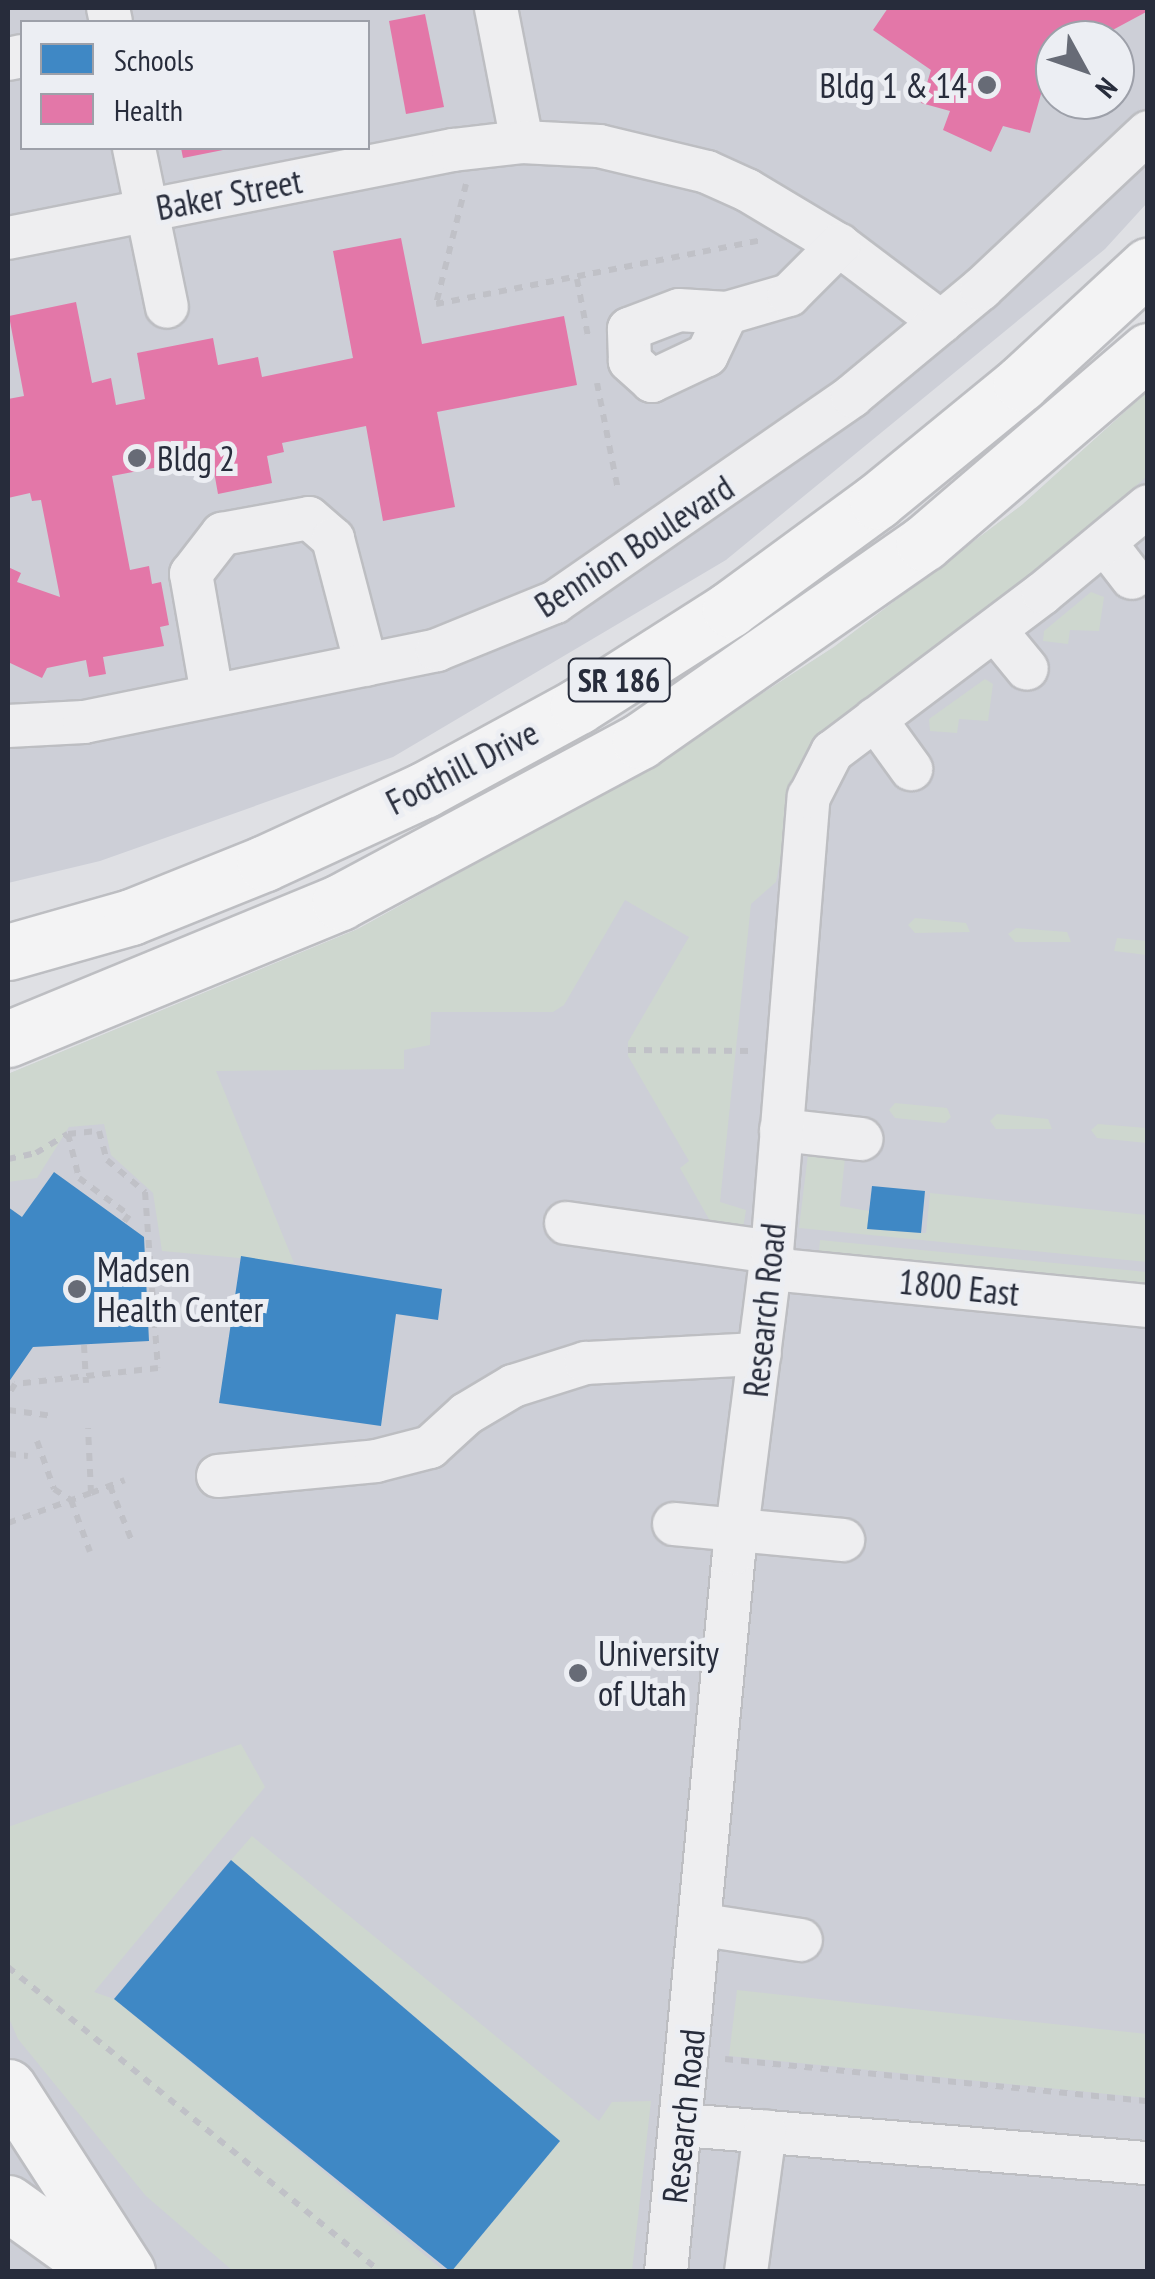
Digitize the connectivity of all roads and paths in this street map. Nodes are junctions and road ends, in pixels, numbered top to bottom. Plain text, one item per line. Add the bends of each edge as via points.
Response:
1 (496, 8) edge
2 (1148, 132) edge
3 (522, 142) junction
4 (134, 150) edge
5 (470, 169) dead end
6 (146, 211) junction
7 (773, 228) dead end
8 (8, 238) edge
9 (840, 245) junction
10 (1148, 266) edge
11 (166, 307) dead end
12 (727, 313) dead end
13 (941, 322) junction
14 (1148, 351) edge
15 (1148, 506) edge
16 (1105, 543) junction
17 (1132, 578) dead end
18 (995, 630) junction
19 (366, 666) junction
20 (1027, 669) dead end
21 (212, 694) junction
22 (875, 719) junction
23 (8, 726) edge
24 (911, 769) dead end
25 (8, 952) edge
26 (8, 1039) edge
27 (628, 1050) dead end
28 (788, 1052) junction
29 (782, 1130) junction
30 (68, 1134) junction
31 (861, 1140) dead end
32 (8, 1158) edge
33 (124, 1222) dead end
34 (566, 1223) dead end
35 (771, 1260) junction
36 (1148, 1306) edge
37 (84, 1344) dead end
38 (760, 1354) junction
39 (86, 1374) junction
40 (86, 1383) dead end
41 (8, 1395) edge
42 (8, 1410) edge
43 (53, 1416) dead end
44 (88, 1428) dead end
45 (36, 1441) dead end
46 (8, 1454) edge
47 (28, 1456) dead end
48 (218, 1476) dead end
49 (126, 1480) dead end
50 (110, 1486) junction
51 (91, 1493) junction
52 (71, 1500) junction
53 (8, 1523) edge
54 (674, 1524) dead end
55 (736, 1534) junction
56 (130, 1539) dead end
57 (843, 1540) dead end
58 (90, 1552) dead end
59 (703, 1925) junction
60 (801, 1940) dead end
61 (8, 1967) edge
62 (725, 2059) dead end
63 (8, 2087) edge
64 (1148, 2101) edge
65 (683, 2124) junction
66 (765, 2131) junction
67 (1148, 2163) edge
68 (9, 2208) edge
69 (104, 2272) edge
70 (127, 2272) edge
71 (380, 2272) edge
72 (666, 2272) edge
73 (746, 2272) edge

1 - 3 street
2 - 13 street, Bennion Boulevard
3 - 6 street, Baker Street
3 - 9 street, Baker Street via 600,146 707,172
4 - 6 street
5 - 7 path via 436,304 758,246
6 - 8 street, Baker Street
6 - 11 street
9 - 12 street via 790,295
9 - 13 street, Baker Street
10 - 25 main road, Foothill Drive / SR 186 via 1021,383 877,501 730,609 578,706 424,790 265,863 131,917
13 - 19 street, Bennion Boulevard via 772,456 554,602 438,650
14 - 26 main road, Foothill Drive / SR 186 via 924,543 640,742 340,902
15 - 16 street, Research Road
16 - 17 street
16 - 18 street, Research Road
18 - 20 street
18 - 22 street, Research Road
19 - 21 street, Bennion Boulevard
19 - 21 street via 333,539 309,518 222,534 191,574
21 - 23 street, Bennion Boulevard via 84,722
22 - 24 street
22 - 28 street, Research Road via 832,752 809,796
27 - 28 path
28 - 29 street, Research Road
29 - 31 street
29 - 35 street, Research Road
30 - 32 path via 36,1153
30 - 33 path via 79,1178 129,1215
30 - 39 path via 99,1131 107,1160 145,1192 152,1220 158,1368
34 - 35 street, 1800 East
35 - 36 street, 1800 East
35 - 38 street, Research Road
37 - 39 path
38 - 48 street via 586,1363 513,1386 466,1414 430,1448 376,1462
38 - 55 street, Research Road
39 - 40 path
39 - 41 path via 15,1384
42 - 43 path
44 - 51 path
45 - 52 path via 54,1489
46 - 47 path
49 - 50 path
50 - 51 path
50 - 56 path
51 - 52 path
52 - 53 path
52 - 58 path
54 - 55 street
55 - 57 street
55 - 59 street, Research Road
59 - 60 street
59 - 65 street, Research Road
61 - 71 path
62 - 64 path
63 - 70 main road
65 - 66 street
65 - 72 street, Research Road
66 - 67 street
66 - 73 street
68 - 69 main road

